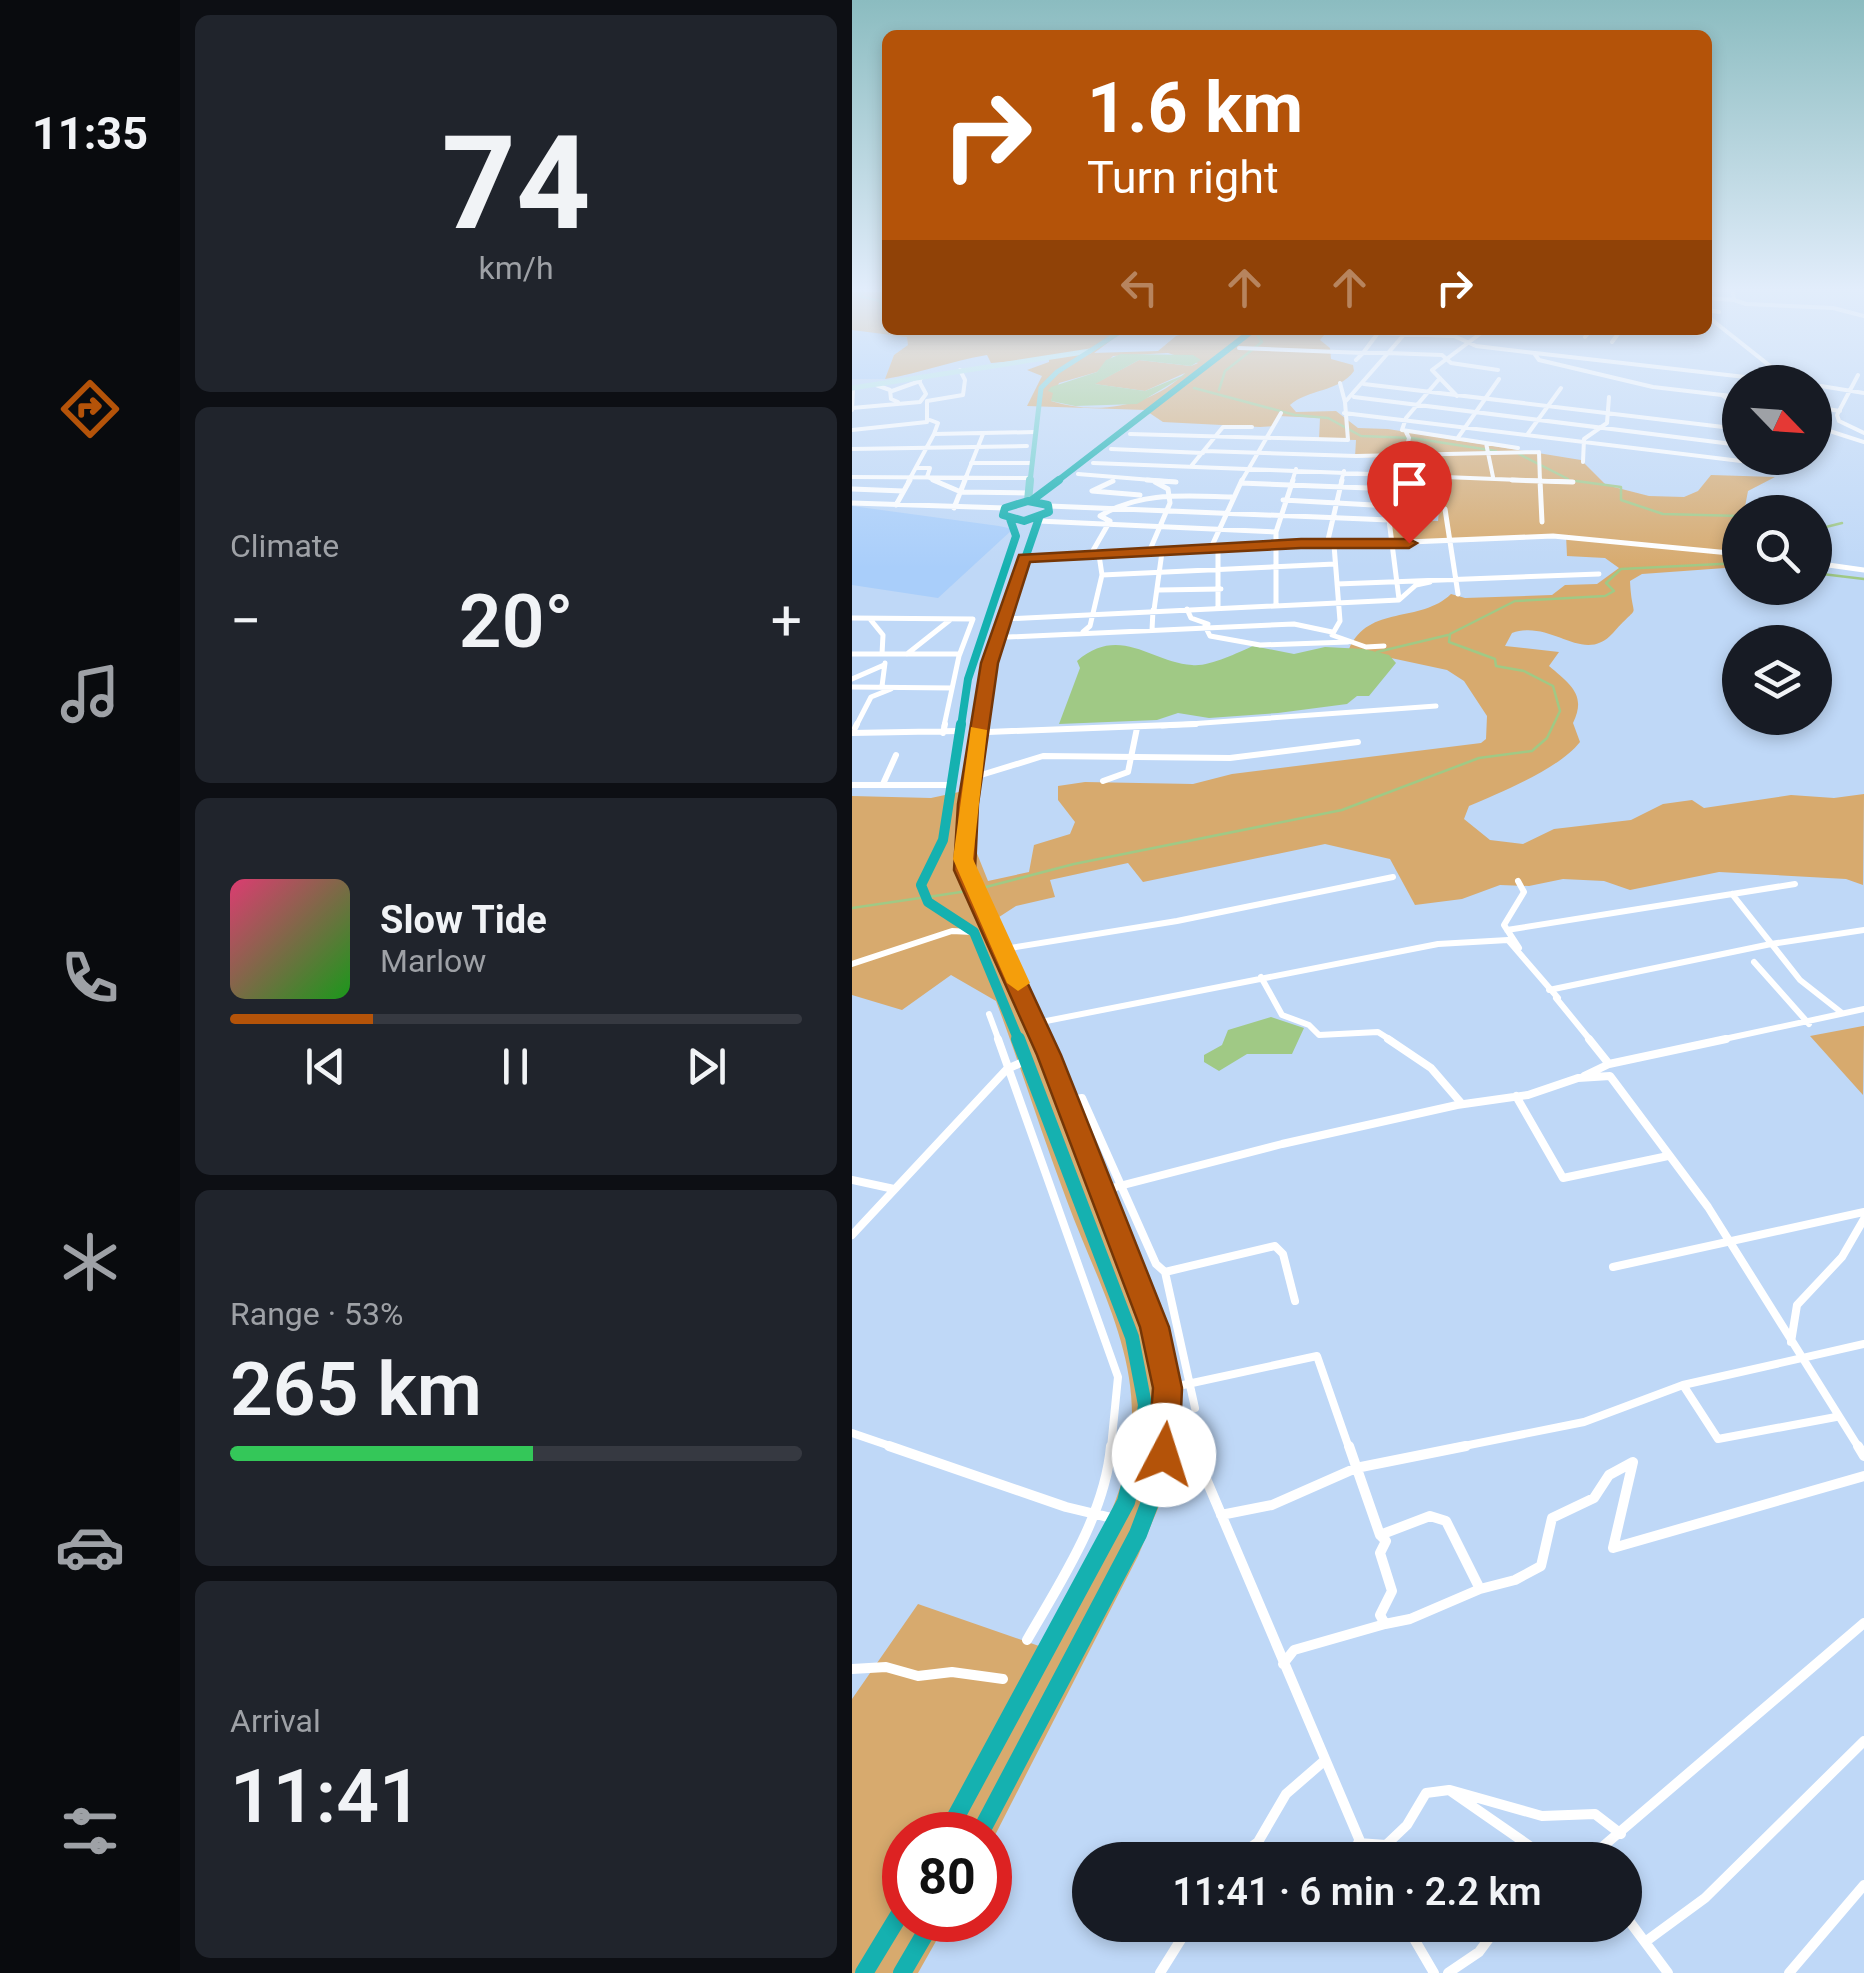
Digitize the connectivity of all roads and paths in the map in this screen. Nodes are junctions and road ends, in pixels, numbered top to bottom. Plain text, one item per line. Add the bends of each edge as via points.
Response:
1 (882, 384) edge
2 (911, 384) edge
3 (923, 384) edge
4 (964, 384) edge
5 (1045, 384) edge
6 (1183, 384) edge
7 (1193, 384) edge
8 (1341, 384) edge
9 (1364, 384) joint
10 (1434, 384) edge
11 (1446, 384) edge
12 (1495, 384) edge
13 (1640, 384) edge
14 (1854, 384) edge
15 (875, 385) junction
16 (1832, 387) edge
17 (852, 388) edge
18 (1561, 388) dead end
19 (1851, 390) junction
20 (1427, 392) junction
21 (1864, 393) edge
22 (891, 394) junction
23 (1722, 395) edge
24 (1458, 396) junction
25 (1609, 396) dead end
26 (1352, 397) junction
27 (1484, 399) junction
28 (928, 401) junction
29 (917, 402) junction
30 (1345, 402) junction
31 (1417, 405) junction
32 (1545, 406) junction
33 (863, 407) junction
34 (852, 409) edge
35 (1832, 410) edge
36 (1841, 411) junction
37 (1607, 412) junction
38 (1281, 413) dead end
39 (1344, 413) junction
40 (1475, 414) junction
41 (1406, 418) junction
42 (930, 420) junction
43 (1535, 420) junction
44 (1466, 426) junction
45 (1252, 427) dead end
46 (1722, 427) edge
47 (1598, 428) junction
48 (852, 430) edge
49 (1035, 432) junction
50 (1406, 432) junction
51 (1832, 432) edge
52 (934, 434) junction
53 (983, 434) junction
54 (1130, 434) junction
55 (1864, 434) edge
56 (1527, 435) junction
57 (1215, 438) junction
58 (1456, 439) junction
59 (1264, 440) junction
60 (1316, 441) junction
61 (1864, 442) edge
62 (1486, 443) junction
63 (1722, 443) edge
64 (1586, 444) junction
65 (926, 446) junction
66 (1027, 446) dead end
67 (977, 447) junction
68 (1111, 449) junction
69 (852, 450) edge
70 (1204, 452) junction
71 (1539, 452) junction
72 (1257, 454) junction
73 (1311, 454) junction
74 (1487, 454) junction
75 (1404, 455) junction
76 (1722, 459) edge
77 (1583, 462) dead end
78 (970, 463) junction
79 (1031, 463) junction
80 (1093, 463) junction
81 (1191, 466) junction
82 (917, 468) junction
83 (1248, 468) junction
84 (1296, 469) junction
85 (1344, 471) junction
86 (1398, 473) junction
87 (1078, 474) junction
88 (913, 476) junction
89 (927, 476) junction
90 (852, 477) edge
91 (966, 477) junction
92 (1493, 477) junction
93 (1030, 478) junction
94 (1116, 479) junction
95 (1542, 480) junction
96 (1151, 481) junction
97 (1176, 482) dead end
98 (1240, 482) junction
99 (1573, 482) dead end
100 (1288, 485) junction
101 (1341, 488) junction
102 (852, 489) edge
103 (1394, 489) junction
104 (904, 491) junction
105 (962, 492) junction
106 (1146, 496) junction
107 (1170, 496) junction
108 (1029, 498) junction
109 (1232, 498) junction
110 (1283, 500) junction
111 (852, 502) edge
112 (1336, 503) junction
113 (896, 505) junction
114 (1048, 505) junction
115 (1391, 506) junction
116 (954, 508) junction
117 (1005, 508) junction
118 (1111, 508) junction
119 (1445, 509) dead end
120 (1168, 512) junction
121 (1224, 514) junction
122 (1281, 514) junction
123 (1334, 518) junction
124 (1010, 519) junction
125 (1039, 520) junction
126 (1389, 520) junction
127 (1542, 522) dead end
128 (1108, 525) junction
129 (1162, 527) junction
130 (1218, 528) junction
131 (1276, 532) junction
132 (1448, 539) junction
133 (1276, 544) junction
134 (1331, 544) junction
135 (1392, 544) junction
136 (1214, 550) junction
137 (1149, 552) junction
138 (1162, 552) junction
139 (1722, 552) edge
140 (1090, 555) junction
141 (1098, 555) junction
142 (1024, 558) junction
143 (1335, 564) junction
144 (1832, 566) edge
145 (1277, 568) junction
146 (1220, 570) junction
147 (1864, 570) edge
148 (1160, 572) junction
149 (1599, 574) dead end
150 (1102, 575) junction
151 (1454, 581) junction
152 (1398, 582) junction
153 (1430, 582) junction
154 (1337, 584) junction
155 (1221, 588) junction
156 (1159, 590) junction
157 (1458, 594) dead end
158 (1399, 600) junction
159 (1338, 604) junction
160 (1276, 605) junction
161 (1218, 607) junction
162 (1187, 609) junction
163 (1153, 610) junction
164 (1092, 614) junction
165 (852, 618) edge
166 (869, 618) junction
167 (956, 618) junction
168 (1002, 620) junction
169 (1209, 626) junction
170 (1152, 630) junction
171 (1332, 632) junction
172 (1082, 633) junction
173 (1008, 637) dead end
174 (1348, 642) junction
175 (1384, 646) dead end
176 (852, 654) edge
177 (884, 654) junction
178 (907, 654) junction
179 (960, 654) junction
180 (884, 665) junction
181 (852, 678) edge
182 (882, 686) junction
183 (897, 686) junction
184 (852, 687) edge
185 (952, 688) junction
186 (1436, 706) dead end
187 (1136, 728) junction
188 (854, 731) edge
189 (958, 731) junction
190 (988, 732) dead end
191 (944, 733) junction
192 (1358, 742) dead end
193 (896, 755) dead end
194 (1129, 758) junction
195 (981, 775) dead end
196 (1104, 781) dead end
197 (884, 784) junction
198 (950, 785) junction
199 (852, 786) edge
200 (1393, 877) dead end
201 (1518, 881) dead end
202 (1795, 884) dead end
203 (1732, 894) junction
204 (1508, 930) junction
205 (1864, 930) edge
206 (974, 932) junction
207 (1771, 944) junction
208 (1004, 950) junction
209 (1754, 962) dead end
210 (852, 964) edge
211 (1261, 977) junction
212 (1548, 990) junction
213 (1558, 998) dead end
214 (1864, 1009) edge
215 (1843, 1013) junction
216 (989, 1014) dead end
217 (1036, 1023) junction
218 (1809, 1024) junction
219 (1026, 1061) junction
220 (1609, 1064) junction
221 (1007, 1069) junction
222 (1578, 1078) junction
223 (1516, 1096) junction
224 (1068, 1101) junction
225 (1462, 1104) dead end
226 (1668, 1156) junction
227 (852, 1180) edge
228 (1122, 1184) junction
229 (895, 1189) junction
230 (1103, 1190) junction
231 (1864, 1215) edge
232 (852, 1235) edge
233 (1726, 1240) junction
234 (1613, 1268) dead end
235 (1165, 1272) junction
236 (1295, 1301) dead end
237 (1790, 1343) junction
238 (1864, 1344) edge
239 (1802, 1358) junction
240 (1683, 1385) junction
241 (1168, 1388) junction
242 (1195, 1408) dead end
243 (1836, 1417) junction
244 (1167, 1430) junction
245 (852, 1433) edge
246 (1864, 1456) edge
247 (1356, 1468) junction
248 (1864, 1476) edge
249 (1093, 1513) junction
250 (1221, 1515) junction
251 (1117, 1519) junction
252 (1380, 1535) junction
253 (1480, 1590) junction
254 (1864, 1623) edge
255 (1385, 1624) junction
256 (1027, 1640) dead end
257 (1283, 1664) junction
258 (852, 1669) edge
259 (1002, 1678) dead end
260 (1864, 1741) edge
261 (1324, 1761) junction
262 (1448, 1790) junction
263 (958, 1812) edge
264 (991, 1812) edge
265 (1621, 1834) junction
266 (1258, 1842) edge
267 (1358, 1842) edge
268 (1390, 1842) edge
269 (1524, 1842) edge
270 (1611, 1842) edge
271 (1864, 1885) edge
272 (1642, 1939) edge
273 (883, 1942) edge
274 (920, 1942) edge
275 (1179, 1942) edge
276 (1416, 1942) edge
277 (1486, 1942) edge
278 (1644, 1942) junction
279 (864, 1973) edge
280 (902, 1973) edge
281 (1160, 1973) edge
282 (1434, 1973) edge
283 (1448, 1973) edge
284 (1668, 1973) edge
285 (1789, 1973) edge

1 - 15 street
2 - 22 street
3 - 29 street via 926,394
4 - 28 street via 962,395
5 - 49 main road
6 - 108 highway
7 - 54 highway
8 - 30 street
9 - 20 street
9 - 26 street
10 - 20 street
11 - 24 street
12 - 27 street
13 - 23 street
14 - 19 street
15 - 17 street
15 - 22 street
16 - 19 street
17 - 34 street
18 - 32 street
19 - 21 street
19 - 36 street
20 - 24 street
20 - 31 street
22 - 29 street via 895,401
22 - 33 street
24 - 27 street
25 - 37 street
26 - 30 street
26 - 31 street
27 - 32 street
27 - 40 street
28 - 29 street
28 - 42 street
29 - 33 street
30 - 39 street
31 - 40 street
31 - 41 street
32 - 37 street
32 - 43 street
33 - 34 street
35 - 36 street
36 - 55 street via 1839,421
37 - 46 street
37 - 47 street via 1607,423
38 - 59 street
39 - 41 street
39 - 60 street via 1348,440
40 - 43 street
40 - 44 street
41 - 44 street
41 - 50 street
42 - 48 street
42 - 52 street via 938,423
43 - 47 street
43 - 56 street
44 - 56 street
44 - 58 street
45 - 57 street via 1224,426
47 - 63 street
47 - 64 street
49 - 53 street
49 - 79 main road
50 - 58 street
50 - 75 street
51 - 61 street
52 - 53 street
52 - 65 street
53 - 67 street
54 - 57 street
54 - 68 highway
56 - 64 street
57 - 59 street
57 - 70 street
58 - 62 street
59 - 60 street
59 - 72 street
60 - 73 street
62 - 71 street
62 - 74 street
64 - 76 street
64 - 77 street
65 - 67 street
65 - 69 street
65 - 82 street
66 - 67 street
67 - 78 street
68 - 70 street
68 - 80 highway
70 - 72 street
70 - 81 street
71 - 74 street
71 - 95 street
72 - 73 street
72 - 83 street
73 - 75 street
74 - 75 street
74 - 92 street
75 - 86 street
78 - 79 street
78 - 91 street
79 - 93 main road
80 - 81 street
80 - 87 highway
81 - 83 street
82 - 88 street
82 - 89 street via 931,469
83 - 84 street
83 - 98 street
84 - 85 street
84 - 100 street
85 - 86 street
85 - 101 street
86 - 92 street
86 - 103 street
87 - 94 street
87 - 114 highway
88 - 89 street
88 - 90 street
88 - 104 street
89 - 91 street
89 - 105 street
91 - 93 street
91 - 105 street
92 - 95 street
93 - 108 main road
94 - 96 street
94 - 106 street via 1092,491
95 - 99 street
95 - 127 street
96 - 97 street
96 - 107 street
98 - 100 street
98 - 109 street
100 - 101 street
100 - 110 street
101 - 103 street
101 - 112 street
102 - 104 street
103 - 115 street
104 - 113 street
105 - 108 street
105 - 116 street
106 - 107 street
106 - 118 street
107 - 109 street
107 - 120 street
108 - 114 highway
108 - 117 highway
109 - 121 street
110 - 112 street
110 - 122 street
111 - 113 street
112 - 115 street
112 - 123 street
113 - 116 street
114 - 118 street
114 - 125 highway
115 - 126 street
116 - 117 street
117 - 124 highway
118 - 120 street
118 - 128 street via 1100,516
119 - 132 street
120 - 121 street
120 - 129 street
121 - 122 street
121 - 130 street
122 - 123 street
122 - 131 street
123 - 126 street
123 - 134 street
124 - 125 highway
124 - 189 highway via 1016,536 977,646
125 - 128 street
125 - 142 highway
126 - 135 street
128 - 129 street
128 - 140 street
129 - 130 street
129 - 137 street
130 - 131 street
130 - 136 street
131 - 133 street
132 - 135 street
132 - 139 street via 1552,536
132 - 151 street
133 - 134 street
133 - 136 street
133 - 145 street
134 - 135 street
134 - 143 street
135 - 152 street
136 - 138 street
136 - 146 street
137 - 138 street
137 - 141 street
138 - 148 street
140 - 141 street
140 - 142 street
141 - 150 street
142 - 168 highway
143 - 145 street
143 - 154 street
144 - 147 street
145 - 146 street
145 - 160 street
146 - 148 street
146 - 155 street
148 - 150 street
148 - 156 street
149 - 151 street
150 - 164 street
151 - 153 street
151 - 157 street
152 - 153 street
152 - 154 street
152 - 158 street
153 - 158 street
154 - 159 street
155 - 156 street
155 - 161 street
156 - 163 street
158 - 159 street
159 - 160 street
159 - 171 street via 1340,621
160 - 161 street
161 - 162 street
162 - 163 street
162 - 169 street
163 - 164 street
163 - 170 street
164 - 168 street
164 - 172 street
165 - 166 street
166 - 167 street
166 - 177 street via 883,635
167 - 178 street
167 - 179 street via 974,620
168 - 208 highway via 981,704 963,859
169 - 170 street
169 - 171 street via 1294,624
169 - 174 street via 1210,636 1239,643
170 - 172 street
171 - 174 street
172 - 173 street
174 - 175 street
176 - 177 street
177 - 178 street
177 - 180 street
178 - 179 street
179 - 185 street
180 - 181 street
180 - 182 street
182 - 183 street
182 - 184 street
183 - 185 street
183 - 188 street via 871,697
185 - 191 street
186 - 187 street
187 - 190 street
187 - 194 street
188 - 191 street
189 - 191 street
189 - 198 highway
192 - 194 street via 1230,758
193 - 197 street
194 - 195 street via 1043,756
194 - 196 street via 1126,774
197 - 198 street
197 - 199 street
198 - 206 highway via 943,840 923,876 925,897
200 - 208 street
201 - 204 street via 1524,892 1504,925
202 - 203 street
203 - 204 street
203 - 207 street
204 - 212 street
205 - 207 street
206 - 210 street via 952,931
206 - 219 highway
207 - 212 street
207 - 215 street via 1800,980
208 - 217 highway
209 - 218 street
211 - 213 street via 1438,944 1508,940
211 - 217 street
211 - 225 street via 1282,1015 1318,1035 1378,1032 1431,1068
212 - 220 street
214 - 215 street
215 - 218 street
216 - 221 street
217 - 224 highway
218 - 220 street
219 - 221 street
219 - 251 highway via 1140,1365 1143,1432
220 - 222 street
221 - 229 street
221 - 249 street via 1118,1376 1109,1472
222 - 223 street
222 - 226 street via 1610,1076 1632,1094
223 - 226 street via 1563,1178
223 - 228 street
224 - 228 street via 1082,1098
224 - 230 highway
226 - 233 street via 1712,1209
227 - 229 street
228 - 230 street
228 - 235 street
229 - 232 street
230 - 241 highway via 1154,1327
231 - 233 street
231 - 237 street via 1842,1256 1797,1305
233 - 234 street
233 - 237 street
235 - 236 street via 1275,1246
235 - 242 street
237 - 239 street
238 - 239 street
239 - 240 street
239 - 243 street
240 - 243 street via 1718,1440
240 - 247 street via 1584,1422
241 - 244 highway
241 - 247 street via 1316,1356
243 - 246 street
244 - 250 street via 1202,1467
244 - 264 highway via 1138,1534
245 - 249 street
247 - 250 street via 1272,1505
247 - 252 street
248 - 253 street via 1613,1548 1633,1462 1610,1475 1594,1498 1552,1518 1541,1566
249 - 251 street
249 - 256 street
250 - 257 street
251 - 263 highway
252 - 253 street via 1430,1516 1446,1521
252 - 255 street via 1392,1591 1380,1616
253 - 255 street
254 - 265 street
255 - 257 street via 1294,1650
257 - 261 street
258 - 259 street
260 - 278 street via 1828,1769 1726,1879
261 - 266 street via 1286,1794
261 - 267 street
262 - 265 street via 1538,1819 1595,1814
262 - 268 street via 1426,1793
262 - 269 street
265 - 270 street
271 - 285 street
272 - 278 street
273 - 279 highway
274 - 280 highway
275 - 281 street
276 - 282 street
277 - 283 street
278 - 284 street

